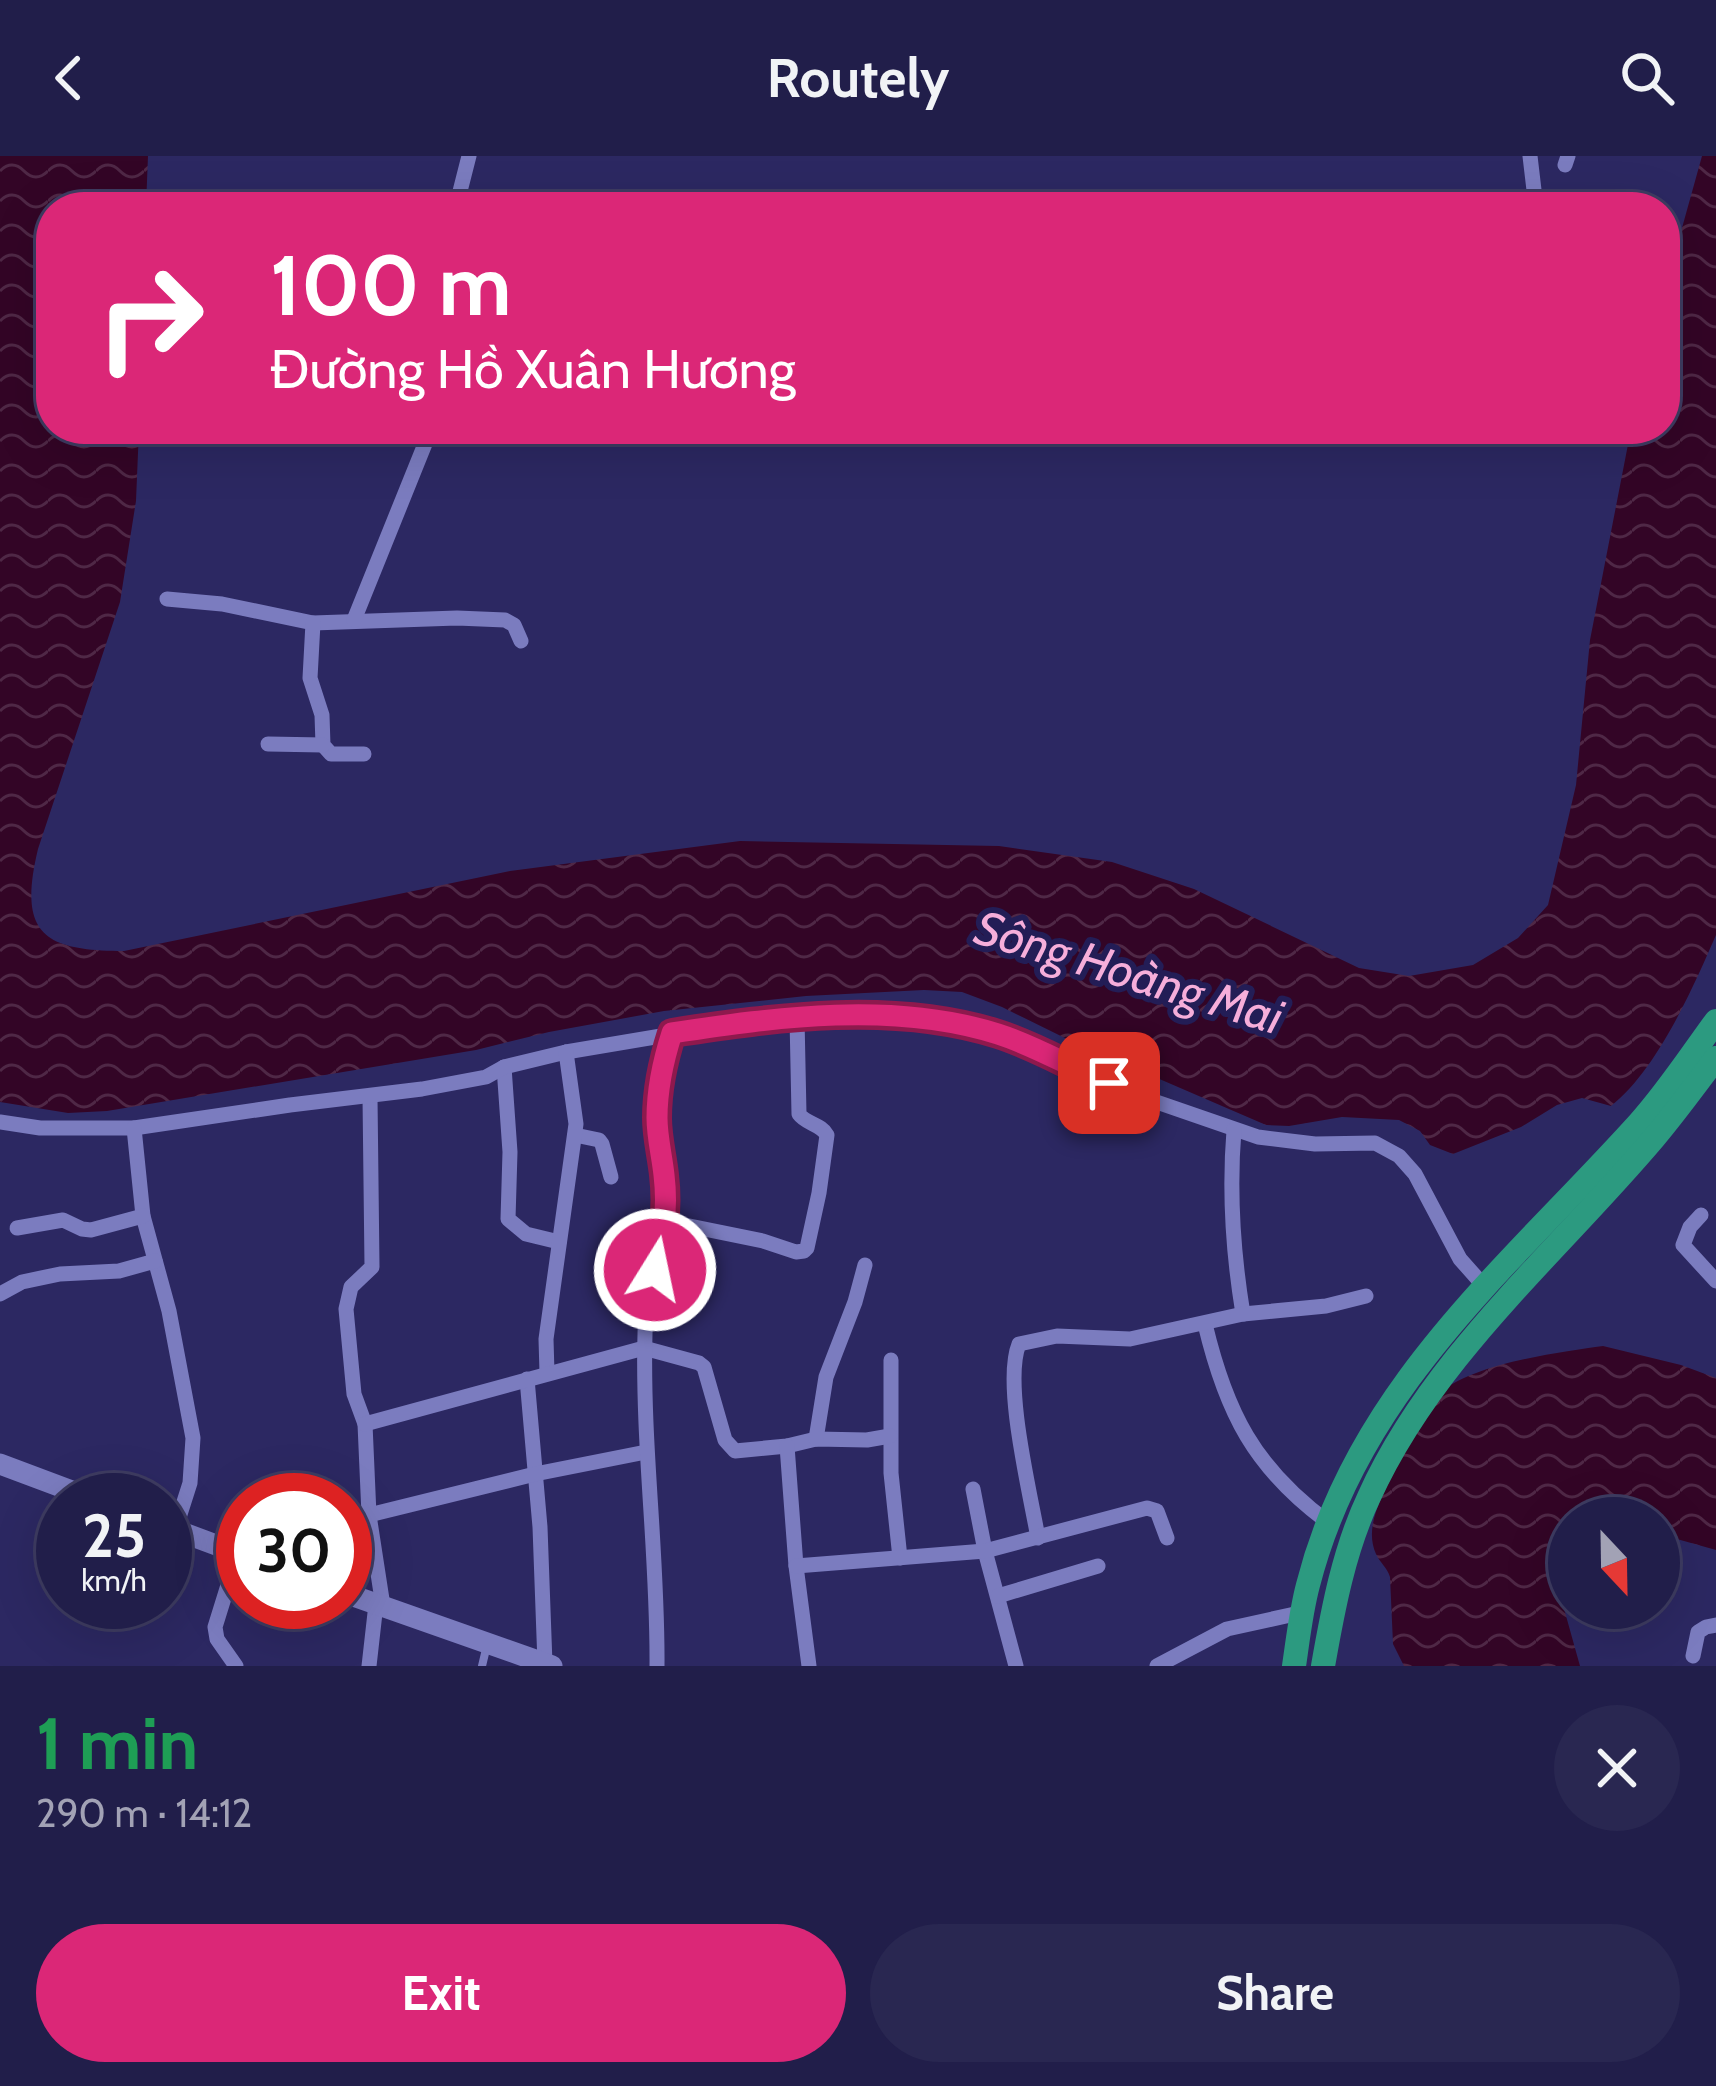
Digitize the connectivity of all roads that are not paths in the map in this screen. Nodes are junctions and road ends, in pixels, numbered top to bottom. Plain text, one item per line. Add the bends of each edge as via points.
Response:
1 (469, 156) edge
2 (1530, 156) edge
3 (460, 192) edge
4 (1534, 192) edge
5 (425, 444) edge
6 (166, 599) dead end
7 (354, 620) junction
8 (314, 622) junction
9 (521, 640) dead end
10 (268, 744) dead end
11 (323, 745) junction
12 (364, 754) dead end
13 (796, 1018) junction
14 (1716, 1021) edge
15 (672, 1033) junction
16 (566, 1052) junction
17 (1716, 1058) edge
18 (504, 1067) junction
19 (370, 1097) junction
20 (0, 1122) edge
21 (134, 1128) junction
22 (1234, 1130) junction
23 (575, 1136) junction
24 (611, 1177) dead end
25 (1701, 1215) dead end
26 (143, 1216) junction
27 (664, 1222) junction
28 (17, 1228) dead end
29 (559, 1242) junction
30 (155, 1261) junction
31 (865, 1265) dead end
32 (1716, 1281) edge
33 (1484, 1286) junction
34 (0, 1294) edge
35 (1366, 1296) dead end
36 (1243, 1314) junction
37 (1204, 1324) junction
38 (644, 1348) junction
39 (892, 1360) dead end
40 (547, 1373) junction
41 (527, 1379) junction
42 (365, 1424) junction
43 (890, 1436) junction
44 (816, 1439) junction
45 (787, 1446) junction
46 (646, 1452) junction
47 (0, 1464) edge
48 (191, 1473) edge
49 (367, 1473) edge
50 (535, 1474) junction
51 (36, 1478) edge
52 (974, 1489) dead end
53 (372, 1514) edge
54 (1329, 1522) junction
55 (1038, 1538) junction
56 (1167, 1538) dead end
57 (372, 1542) edge
58 (985, 1551) junction
59 (900, 1558) junction
60 (796, 1566) junction
61 (1098, 1567) dead end
62 (998, 1596) junction
63 (372, 1603) edge
64 (379, 1605) junction
65 (1304, 1612) junction
66 (216, 1624) edge
67 (1716, 1625) edge
68 (484, 1654) edge
69 (1693, 1656) dead end
70 (548, 1665) edge
71 (236, 1666) edge
72 (369, 1666) edge
73 (657, 1666) edge
74 (809, 1666) edge
75 (1016, 1666) edge
76 (1156, 1666) edge
77 (1294, 1666) edge
78 (1323, 1666) edge

1 - 3 street
2 - 4 street
5 - 7 street
6 - 8 street
7 - 8 street
7 - 9 street via 505,620
8 - 11 street via 310,679
10 - 11 street
11 - 12 street via 331,754
13 - 15 street
13 - 22 street via 908,1018 997,1034
13 - 27 street via 799,1114 826,1135 807,1247 796,1252
14 - 33 highway via 1642,1119
15 - 16 street
15 - 27 street via 658,1100
16 - 18 street
16 - 23 street
17 - 78 highway via 1442,1376 1402,1436 1348,1551
18 - 19 street
18 - 29 street via 508,1220
19 - 21 street
19 - 42 street via 373,1260 347,1294 346,1309
20 - 21 street
21 - 26 street
22 - 33 street via 1388,1149 1415,1174 1460,1259
22 - 36 street
23 - 24 street via 602,1144
23 - 29 street
25 - 32 street via 1683,1245
26 - 28 street via 91,1230 63,1220
26 - 30 street
27 - 38 street
29 - 40 street
30 - 34 street via 22,1282
30 - 48 street via 193,1438
31 - 44 street via 826,1377
33 - 54 highway via 1385,1411
35 - 36 street
36 - 37 street
37 - 54 street via 1246,1434 1284,1487
37 - 55 street via 1130,1339 1057,1336 1019,1344 1017,1422
38 - 40 street
38 - 45 street via 704,1367 732,1450
38 - 46 street
39 - 43 street
40 - 41 street
41 - 42 street
41 - 50 street
42 - 49 street
43 - 44 street
43 - 59 street
44 - 45 street
45 - 60 street
46 - 50 street
46 - 73 street
47 - 51 main road
50 - 53 street
50 - 70 street
52 - 58 street
54 - 65 highway
55 - 56 street via 1147,1508 1157,1511
55 - 58 street
57 - 64 street
58 - 59 street
58 - 62 street
59 - 60 street
60 - 74 street
61 - 62 street
62 - 75 street
63 - 64 main road
64 - 68 main road
64 - 72 street
65 - 76 street via 1227,1629
65 - 77 highway
66 - 71 street
67 - 69 street via 1698,1632
68 - 70 main road

